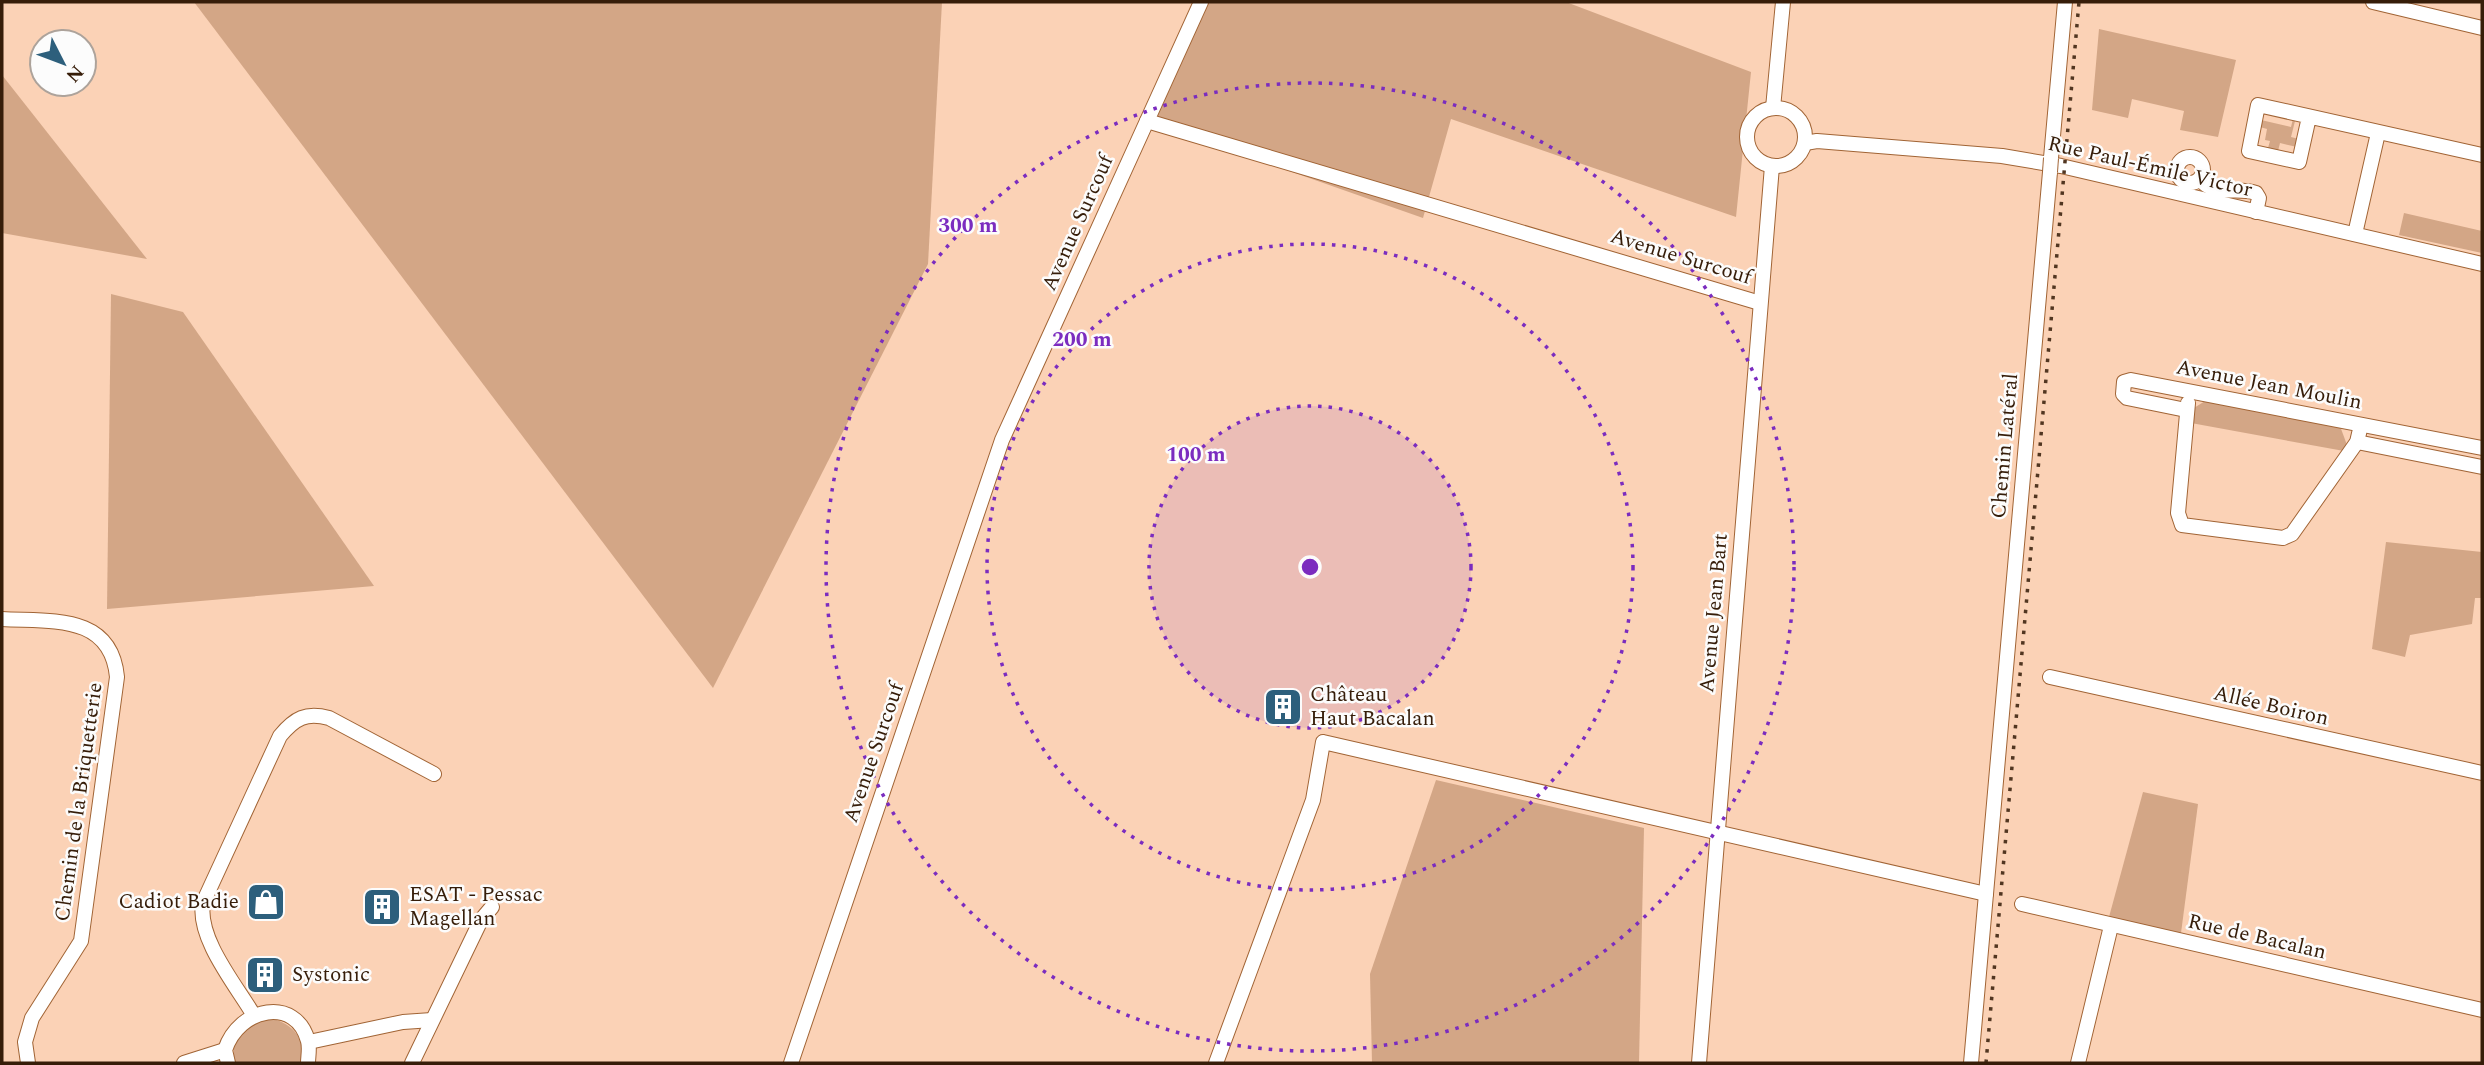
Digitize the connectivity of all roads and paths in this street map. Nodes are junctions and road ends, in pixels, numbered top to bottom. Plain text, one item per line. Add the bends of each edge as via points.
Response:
1 (1201, 2) edge
2 (1783, 2) edge
3 (2065, 2) edge
4 (2373, 2) edge
5 (2482, 28) edge
6 (1773, 108) junction
7 (2309, 117) junction
8 (1147, 121) junction
9 (2378, 133) junction
10 (1805, 143) junction
11 (2482, 155) edge
12 (1772, 166) junction
13 (2200, 179) dead end
14 (2256, 212) junction
15 (2355, 234) junction
16 (2482, 264) edge
17 (1760, 303) junction
18 (2191, 391) junction
19 (2186, 410) junction
20 (2361, 425) junction
21 (2357, 442) junction
22 (2482, 448) edge
23 (2482, 467) edge
24 (2, 619) edge
25 (2050, 677) dead end
26 (2482, 773) edge
27 (434, 774) dead end
28 (1718, 830) junction
29 (1986, 894) junction
30 (2022, 905) dead end
31 (492, 907) dead end
32 (2111, 926) junction
33 (2482, 1010) edge
34 (253, 1014) junction
35 (432, 1020) junction
36 (309, 1042) junction
37 (226, 1057) edge
38 (28, 1063) edge
39 (184, 1063) edge
40 (307, 1063) edge
41 (412, 1063) edge
42 (791, 1063) edge
43 (1216, 1063) edge
44 (1699, 1063) edge
45 (1972, 1063) edge
46 (2078, 1063) edge

1 - 8 street
2 - 6 street
3 - 29 street, Chemin Latéral
4 - 5 street
6 - 10 street via 1797,117
6 - 12 street via 1756,116 1746,132 1750,151
7 - 7 street via 2258,105 2249,151 2299,162
7 - 9 street
8 - 17 street, Avenue Surcouf
8 - 42 street, Avenue Surcouf via 1002,440
9 - 11 street
9 - 15 street
10 - 12 street via 1797,158
10 - 14 street, Rue Paul-Émile Victor via 2002,156
12 - 17 street, Avenue Jean Bart
13 - 14 street via 2205,186 2256,193
14 - 15 street, Rue Paul-Émile Victor
15 - 16 street, Rue Paul-Émile Victor
17 - 28 street, Avenue Jean Bart
18 - 19 street
18 - 19 street, Avenue Jean Moulin via 2124,382 2127,398
18 - 20 street, Avenue Jean Moulin
19 - 21 street via 2178,513 2182,525 2283,538 2292,534
20 - 21 street
20 - 22 street, Avenue Jean Moulin
21 - 23 street
24 - 38 street, Chemin de la Briquetterie via 65,623 94,632 111,650 117,677 81,941 32,1017 25,1042
25 - 26 street, Allée Boiron
27 - 34 street via 330,718 314,714 303,716 280,736 201,914 207,936
28 - 29 street
28 - 43 street via 1323,742 1312,800
28 - 44 street, Avenue Jean Bart
29 - 45 street, Chemin Latéral
30 - 32 street, Rue de Bacalan
31 - 35 street via 481,920
32 - 33 street, Rue de Bacalan
32 - 46 street
34 - 36 street via 274,1012 293,1020
34 - 37 street via 238,1025
35 - 36 street via 403,1021
35 - 41 street
36 - 40 street
37 - 39 street

